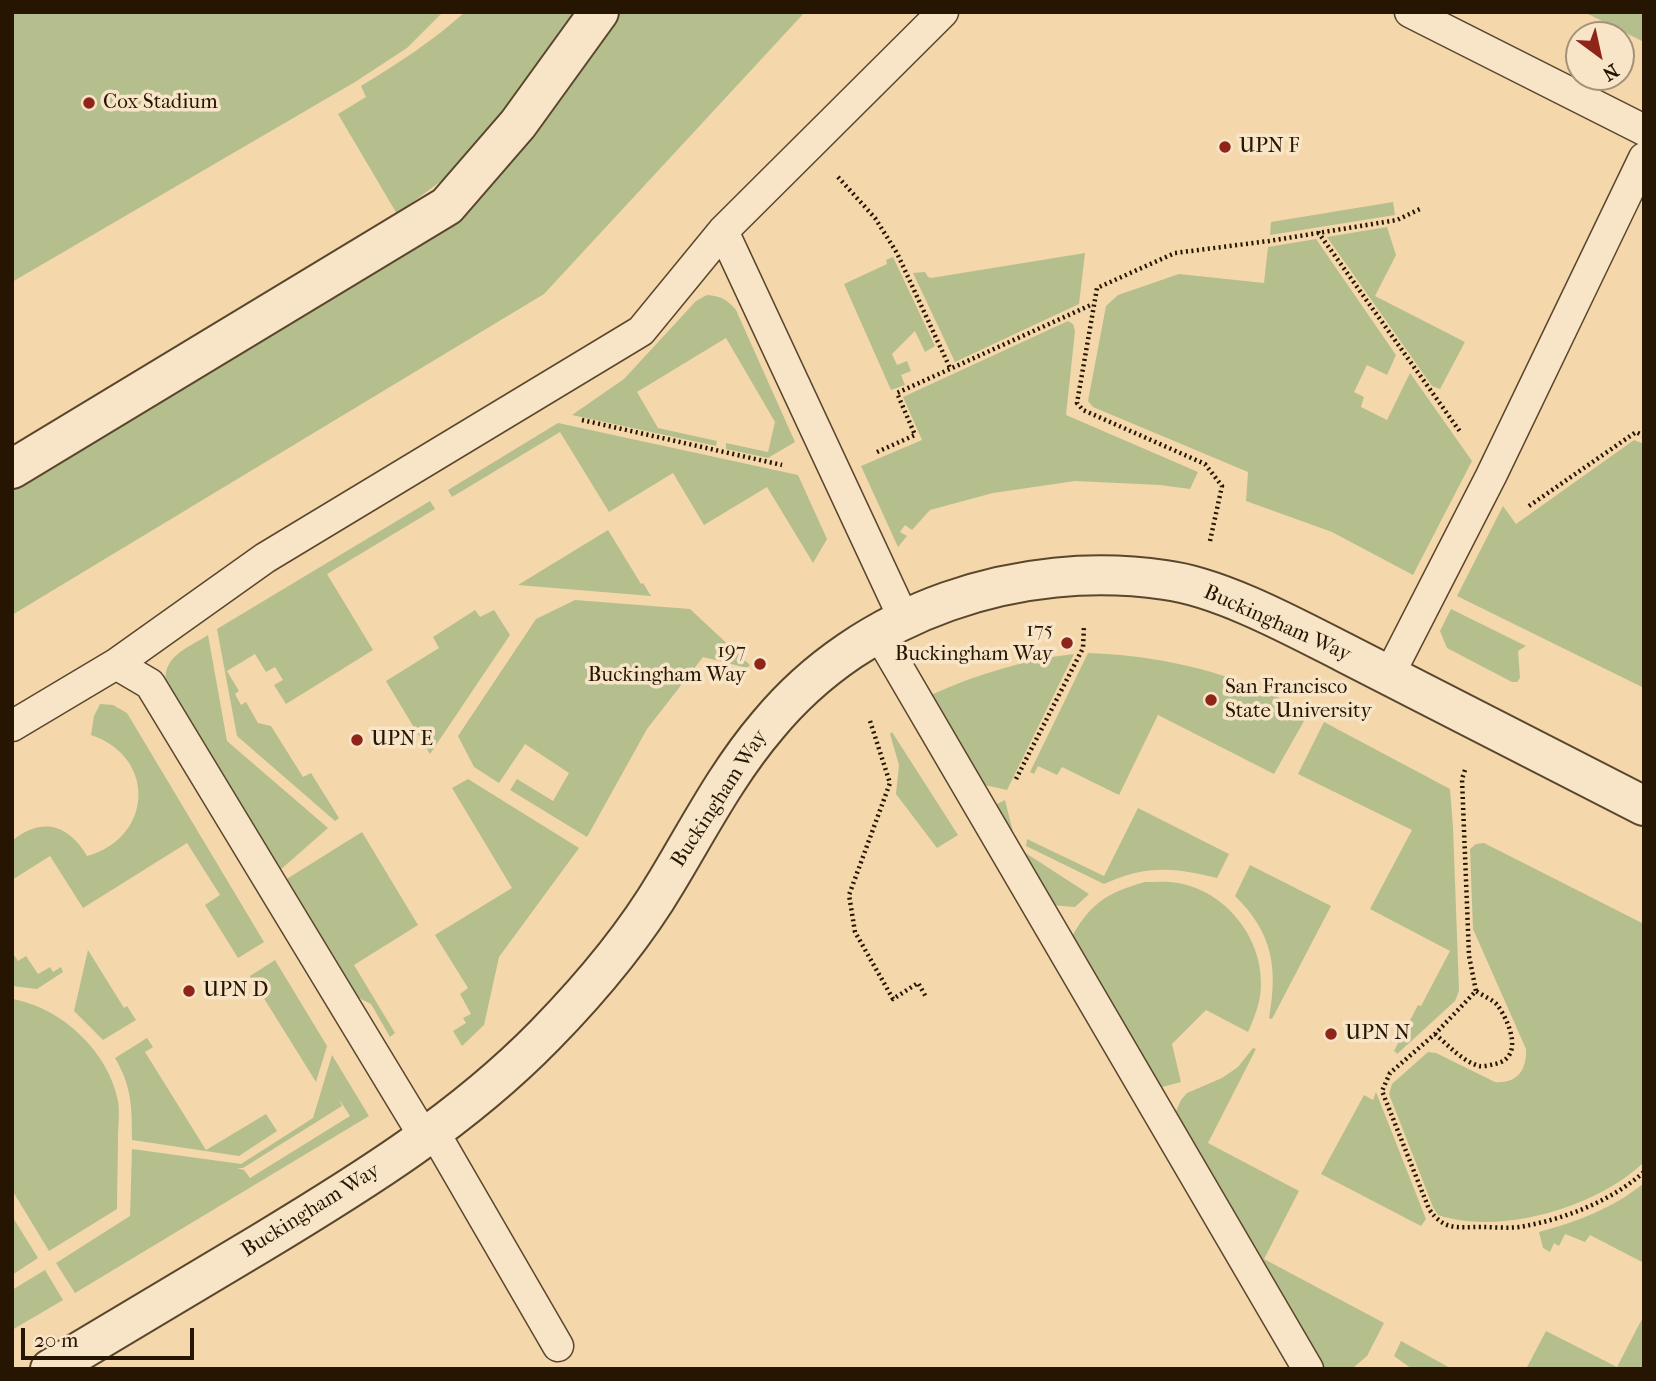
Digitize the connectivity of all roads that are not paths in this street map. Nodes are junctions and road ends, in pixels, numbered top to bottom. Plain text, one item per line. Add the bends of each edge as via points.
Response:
1 (599, 12) edge
2 (943, 12) edge
3 (1410, 12) edge
4 (1644, 130) edge
5 (1644, 158) edge
6 (723, 231) junction
7 (12, 469) edge
8 (891, 626) junction
9 (116, 664) junction
10 (1389, 675) junction
11 (12, 726) edge
12 (1644, 806) edge
13 (430, 1135) junction
14 (558, 1346) dead end
15 (50, 1369) edge
16 (1308, 1369) edge

1 - 7 street via 518,124 447,206
2 - 6 lane
3 - 4 lane
5 - 10 lane
6 - 8 lane
6 - 9 lane via 641,331 265,558
8 - 10 street, Buckingham Way via 985,589 1041,578 1087,575 1168,580 1199,588 1301,631
8 - 13 street, Buckingham Way via 827,666 770,721 700,822 666,884 595,979 501,1077
8 - 16 lane via 980,808
9 - 11 lane
9 - 13 lane via 150,684
10 - 12 street, Buckingham Way
13 - 14 lane
13 - 15 street, Buckingham Way via 349,1190

